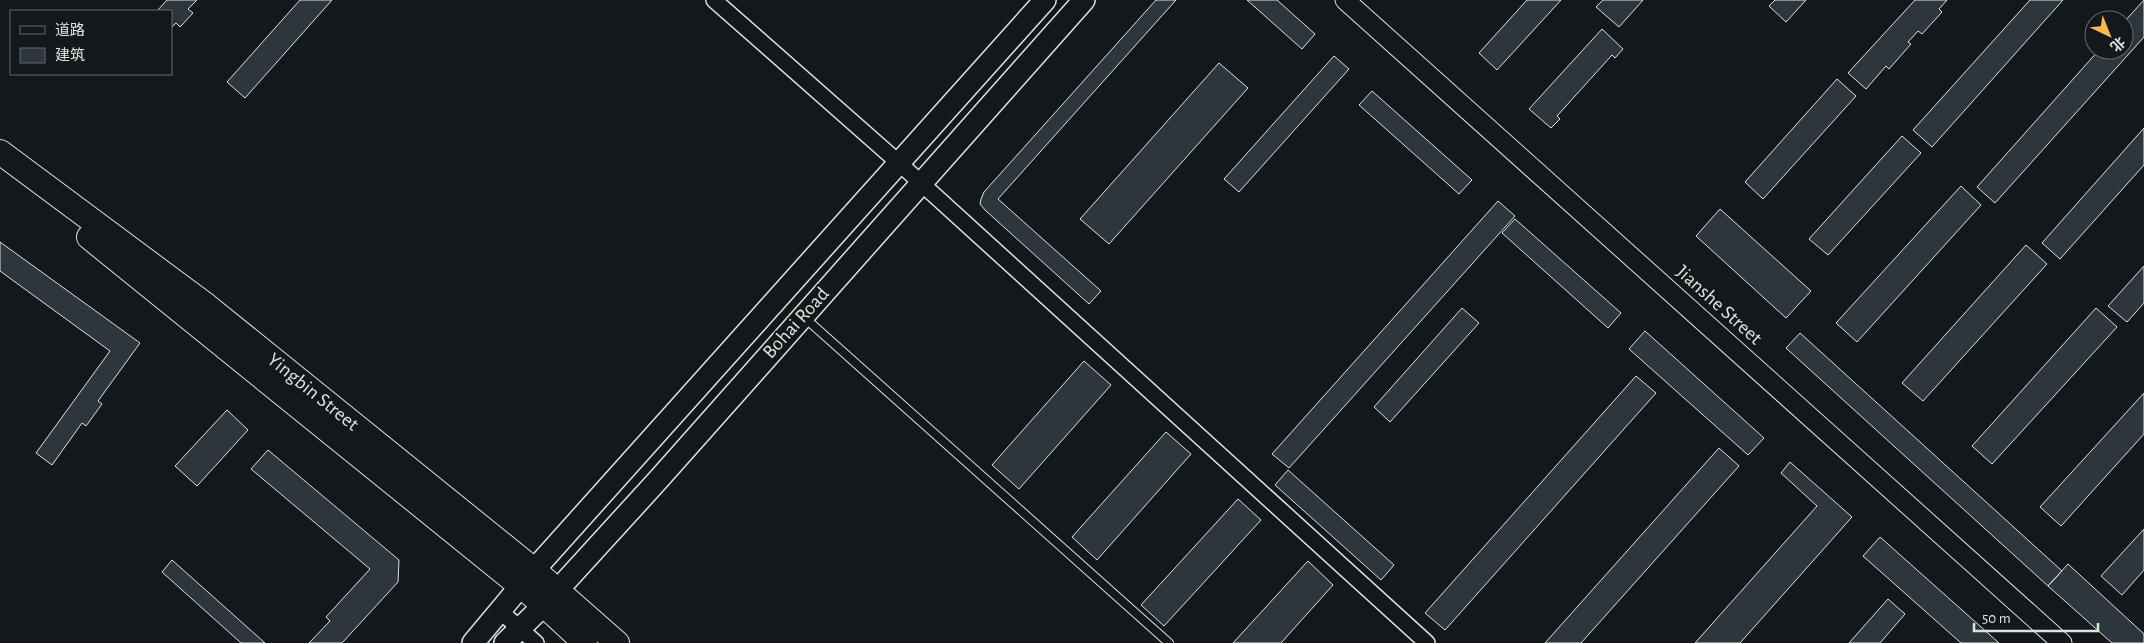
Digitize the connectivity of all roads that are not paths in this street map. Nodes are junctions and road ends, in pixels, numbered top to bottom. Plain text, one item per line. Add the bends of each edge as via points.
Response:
1 (714, 0) edge
2 (1045, 0) edge
3 (1084, 0) edge
4 (1345, 0) edge
5 (0, 152) edge
6 (899, 163) junction
7 (0, 170) edge
8 (921, 184) junction
9 (803, 315) junction
10 (527, 578) junction
11 (550, 598) junction
12 (500, 611) junction
13 (512, 636) edge
14 (479, 640) edge
15 (536, 643) edge
16 (585, 643) edge
17 (617, 643) edge
18 (1169, 643) edge
19 (1427, 643) edge
20 (2062, 643) edge

1 - 6 street
2 - 6 main road, Bohai Road
3 - 8 main road, Bohai Road
4 - 20 street, Jianshe Street
5 - 10 main road, Yingbin Street via 208,306
6 - 8 street
6 - 10 main road, Bohai Road
7 - 10 main road, Yingbin Street
8 - 9 main road, Bohai Road
8 - 19 street
9 - 11 main road, Bohai Road
9 - 18 lane
10 - 11 main road, Yingbin Street
10 - 12 main road, Bohai Road
11 - 13 main road, Bohai Road
11 - 16 main road, Yingbin Street
11 - 17 main road, Yingbin Street
12 - 13 street
12 - 14 main road, Bohai Road
13 - 15 street

